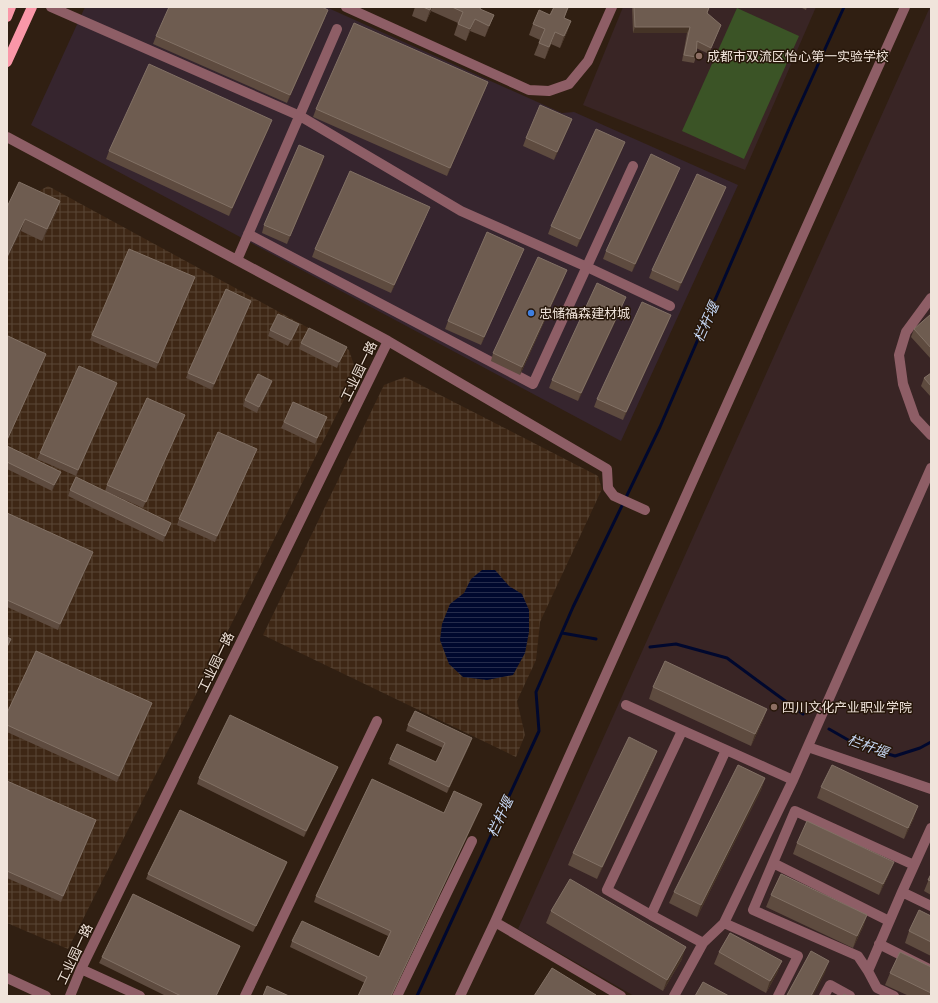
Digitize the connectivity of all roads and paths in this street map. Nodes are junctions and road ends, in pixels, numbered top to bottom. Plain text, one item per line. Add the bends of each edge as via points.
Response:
1 (11, 7) edge
2 (32, 7) edge
3 (51, 7) edge
4 (346, 7) edge
5 (612, 7) edge
6 (905, 7) edge
7 (7, 17) edge
8 (337, 29) dead end
9 (7, 62) edge
10 (300, 116) junction
11 (7, 137) edge
12 (634, 166) dead end
13 (248, 234) junction
14 (237, 260) junction
15 (587, 267) junction
16 (931, 298) edge
17 (670, 306) dead end
18 (388, 341) junction
19 (931, 435) edge
20 (931, 468) edge
21 (645, 510) dead end
22 (626, 705) dead end
23 (377, 721) dead end
24 (682, 731) junction
25 (808, 747) junction
26 (726, 750) junction
27 (793, 780) junction
28 (931, 789) edge
29 (931, 828) edge
30 (472, 841) dead end
31 (928, 845) edge
32 (773, 863) junction
33 (914, 865) junction
34 (902, 892) junction
35 (931, 906) edge
36 (651, 915) junction
37 (889, 921) junction
38 (495, 922) junction
39 (724, 923) junction
40 (703, 943) junction
41 (879, 944) junction
42 (81, 969) junction
43 (931, 970) edge
44 (868, 971) junction
45 (7, 978) edge
46 (46, 996) edge
47 (70, 996) edge
48 (140, 996) edge
49 (244, 996) edge
50 (397, 996) edge
51 (460, 996) edge
52 (621, 996) edge
53 (674, 996) edge
54 (778, 996) edge
55 (824, 996) edge
56 (850, 996) edge
57 (894, 996) edge

1 - 7 main road
2 - 9 main road
3 - 10 street
4 - 5 street via 529,90 548,91 569,84 588,61
6 - 38 street
8 - 10 street
10 - 13 street
10 - 15 street via 461,211
11 - 14 street
12 - 15 street
13 - 14 street
13 - 15 street via 533,384
14 - 18 street
15 - 17 street
16 - 19 street via 906,332 899,355 902,384 916,418
18 - 21 street via 607,469 608,488 614,496
18 - 42 street, 工业园一路
20 - 25 street
22 - 24 street
23 - 49 street
24 - 26 street
24 - 36 street via 607,890
25 - 27 street
25 - 28 street
26 - 27 street
26 - 36 street
27 - 39 street
29 - 31 street
30 - 50 street
31 - 33 street
32 - 33 street via 795,811
32 - 37 street
32 - 44 street via 753,910 858,956
33 - 34 street
34 - 35 street
34 - 37 street
36 - 40 street
37 - 41 street
38 - 51 street
38 - 52 street
39 - 40 street
39 - 54 street via 798,956
40 - 53 street
41 - 43 street
41 - 44 street
42 - 47 street, 工业园一路
42 - 48 street
44 - 57 street via 877,988
45 - 46 street
55 - 56 street via 830,985

